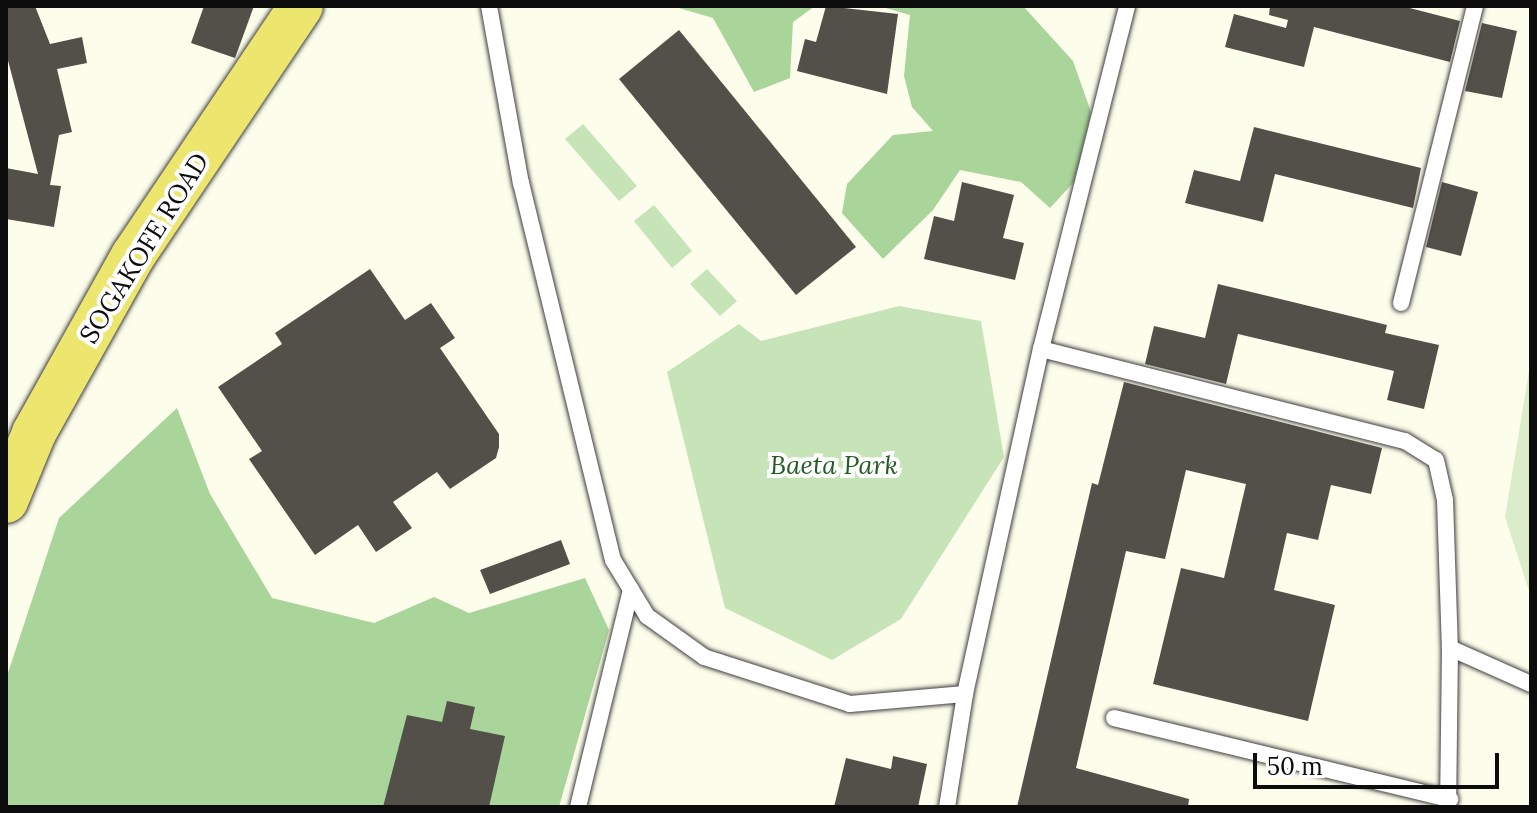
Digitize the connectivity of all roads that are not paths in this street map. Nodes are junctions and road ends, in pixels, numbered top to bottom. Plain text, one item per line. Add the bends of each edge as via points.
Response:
1 (301, 6) edge
2 (489, 6) edge
3 (1127, 6) edge
4 (1475, 6) edge
5 (1401, 303) dead end
6 (1041, 349) junction
7 (6, 501) edge
8 (631, 589) junction
9 (1450, 648) junction
10 (1531, 684) edge
11 (965, 694) junction
12 (1114, 718) dead end
13 (1449, 803) edge
14 (578, 807) edge
15 (947, 807) edge

1 - 7 main road, SOGAKOFE ROAD via 133,256 34,433
2 - 8 lane via 524,198 613,560
3 - 6 lane
4 - 5 lane
6 - 9 lane via 1405,441 1436,460 1445,500
6 - 11 lane
8 - 11 lane via 647,616 704,657 850,704
8 - 14 lane
9 - 10 lane
9 - 13 lane
11 - 15 lane
12 - 13 lane

